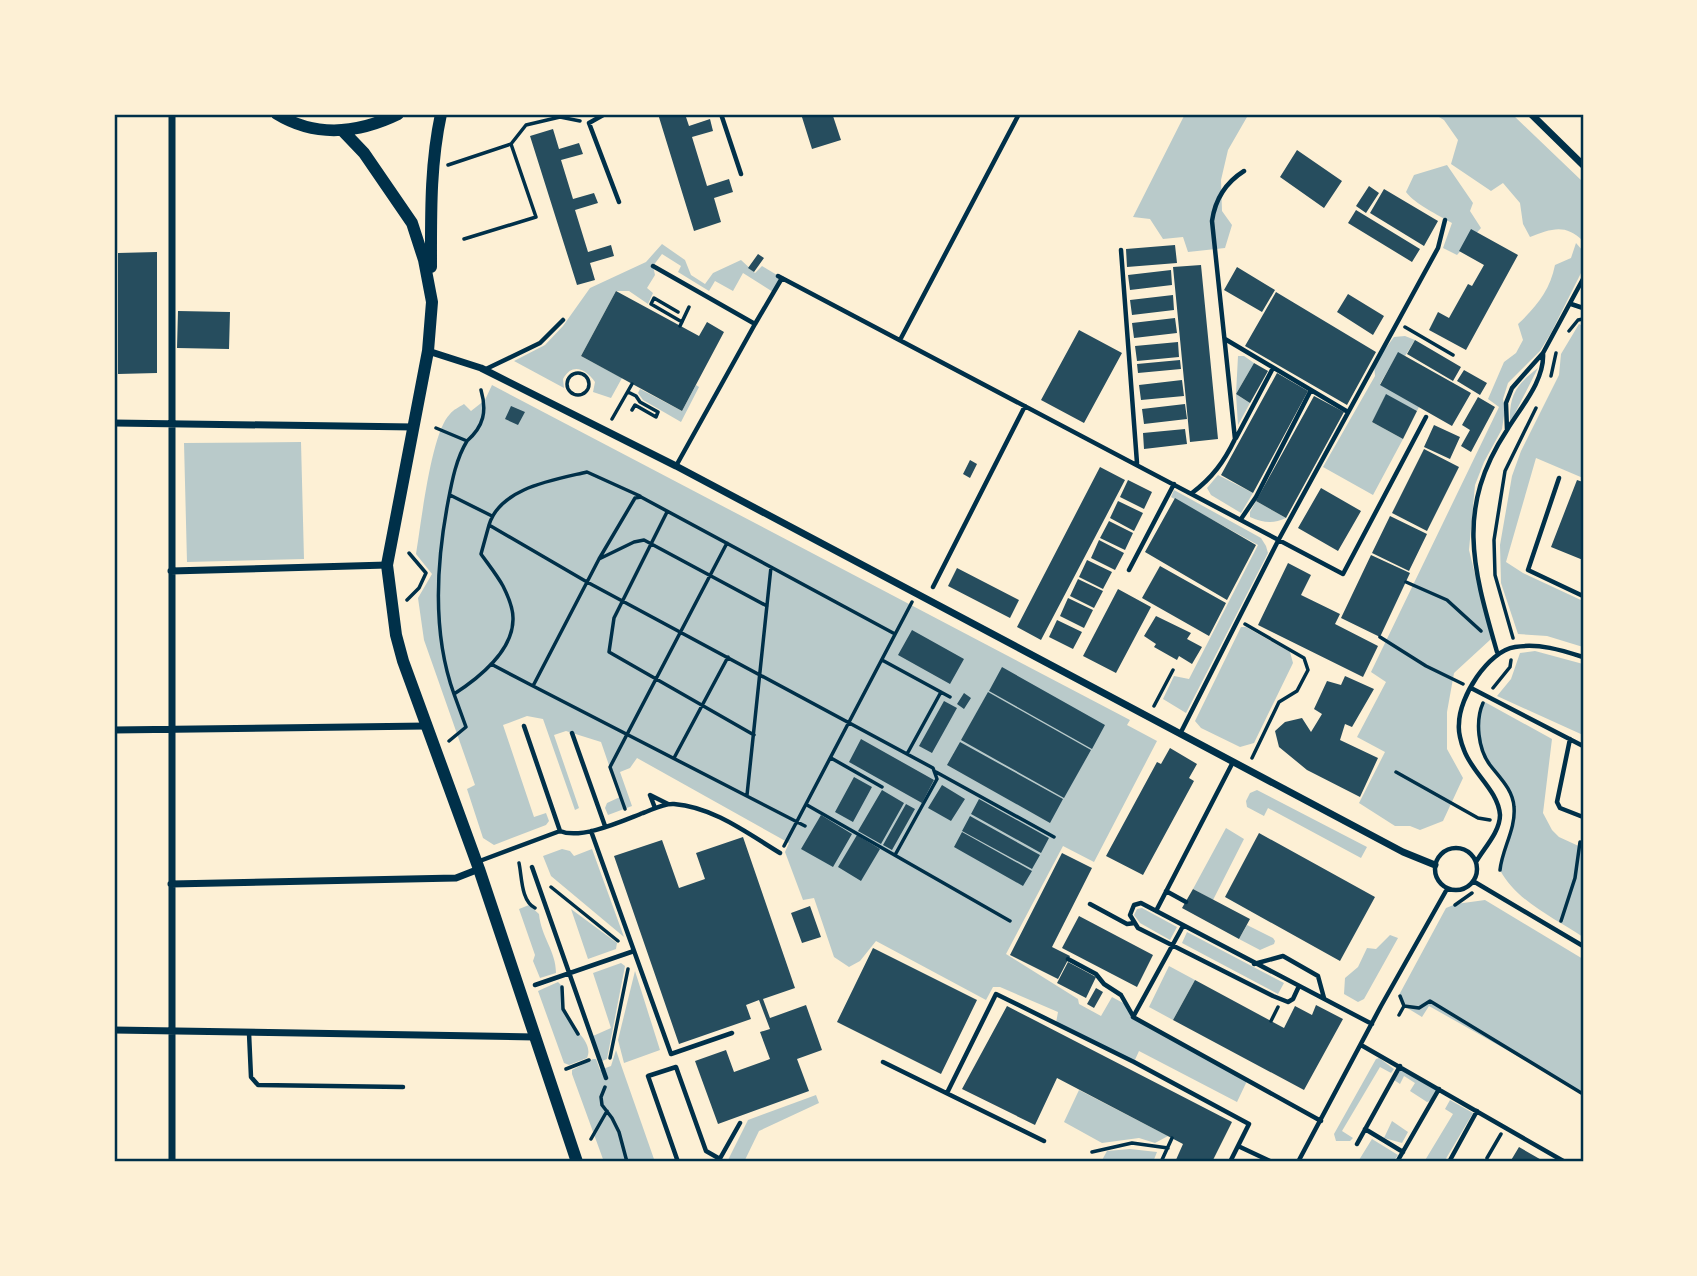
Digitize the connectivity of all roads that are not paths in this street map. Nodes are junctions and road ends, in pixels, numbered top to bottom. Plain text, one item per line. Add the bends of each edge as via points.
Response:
1 (172, 114) edge
2 (277, 114) edge
3 (398, 114) edge
4 (441, 114) edge
5 (605, 114) edge
6 (721, 114) edge
7 (1019, 114) edge
8 (1531, 114) edge
9 (343, 131) junction
10 (1583, 165) edge
11 (1244, 172) dead end
12 (741, 174) dead end
13 (619, 202) dead end
14 (1445, 220) dead end
15 (1121, 250) dead end
16 (653, 266) dead end
17 (1583, 279) edge
18 (432, 302) junction
19 (1571, 304) junction
20 (1583, 308) edge
21 (563, 320) dead end
22 (755, 324) junction
23 (1224, 338) junction
24 (900, 340) junction
25 (428, 351) junction
26 (1543, 353) junction
27 (1273, 368) junction
28 (485, 370) junction
29 (1311, 390) junction
30 (1025, 406) junction
31 (1348, 412) junction
32 (1426, 417) dead end
33 (114, 423) edge
34 (172, 424) junction
35 (414, 427) junction
36 (1507, 430) junction
37 (1235, 439) junction
38 (1137, 464) junction
39 (676, 466) junction
40 (1559, 478) dead end
41 (1174, 484) junction
42 (1192, 493) junction
43 (1241, 519) junction
44 (1279, 539) junction
45 (387, 565) junction
46 (1129, 570) dead end
47 (171, 571) junction
48 (933, 587) dead end
49 (1583, 596) edge
50 (1497, 652) junction
51 (1583, 657) edge
52 (1471, 688) junction
53 (426, 726) junction
54 (524, 726) dead end
55 (114, 730) edge
56 (171, 730) junction
57 (572, 733) dead end
58 (1180, 735) junction
59 (1570, 739) junction
60 (1583, 746) edge
61 (1233, 762) junction
62 (668, 804) junction
63 (655, 808) junction
64 (1583, 817) edge
65 (605, 826) junction
66 (560, 831) junction
67 (591, 831) junction
68 (780, 853) road end
69 (1476, 862) junction
70 (1435, 865) junction
71 (477, 866) junction
72 (531, 867) dead end
73 (1473, 881) junction
74 (171, 884) junction
75 (1447, 889) junction
76 (1166, 891) junction
77 (1186, 902) dead end
78 (1090, 904) dead end
79 (1156, 912) junction
80 (1135, 923) junction
81 (1183, 926) junction
82 (1173, 946) junction
83 (1583, 946) edge
84 (634, 951) junction
85 (1068, 959) dead end
86 (1254, 964) junction
87 (569, 974) junction
88 (536, 985) dead end
89 (1299, 986) junction
90 (1325, 999) junction
91 (1133, 1017) junction
92 (1372, 1024) junction
93 (114, 1030) edge
94 (170, 1030) junction
95 (249, 1032) junction
96 (732, 1033) dead end
97 (535, 1037) junction
98 (1361, 1045) junction
99 (883, 1062) dead end
100 (1400, 1066) junction
101 (606, 1078) dead end
102 (403, 1087) dead end
103 (1439, 1089) junction
104 (947, 1093) junction
105 (1477, 1111) junction
106 (1321, 1121) junction
107 (740, 1124) dead end
108 (1365, 1129) junction
109 (1044, 1141) dead end
110 (1357, 1144) dead end
111 (1238, 1146) junction
112 (1403, 1152) junction
113 (719, 1161) edge
114 (172, 1162) edge
115 (577, 1162) edge
116 (678, 1162) edge
117 (1230, 1162) edge
118 (1272, 1162) edge
119 (1298, 1162) edge
120 (1397, 1162) edge
121 (1449, 1162) edge
122 (1565, 1162) edge

1 - 34 street
2 - 9 main road via 310,128
3 - 9 main road
4 - 18 main road via 430,190
5 - 13 lane via 589,123
6 - 12 lane
7 - 24 lane
8 - 10 street
9 - 18 main road via 364,153 412,223
11 - 23 lane via 1230,180 1214,208 1212,222
14 - 31 lane via 1438,248
15 - 38 lane
16 - 22 lane
17 - 19 lane
18 - 25 main road
19 - 20 lane
19 - 26 lane
21 - 28 lane via 540,343
22 - 24 lane via 780,277
22 - 39 lane
23 - 27 lane
23 - 37 lane
24 - 30 lane
25 - 28 street
25 - 35 main road
26 - 36 lane via 1541,373
26 - 36 lane via 1512,388 1506,403
27 - 29 lane
27 - 37 lane
28 - 39 street
29 - 31 lane
29 - 43 lane
30 - 38 lane
30 - 48 lane
31 - 44 lane
32 - 44 lane via 1343,574
33 - 34 street
34 - 35 street
34 - 47 street
35 - 45 main road
36 - 50 lane via 1481,482 1473,528 1475,566
37 - 42 lane via 1209,481
38 - 41 lane
39 - 58 street
40 - 49 lane via 1528,570
41 - 42 lane
41 - 46 lane
42 - 43 lane
43 - 44 lane
44 - 58 lane
45 - 47 street
45 - 53 main road via 396,635
47 - 56 street
50 - 51 lane via 1537,646
50 - 52 lane
52 - 59 lane
52 - 69 lane via 1458,723 1463,749 1500,812 1499,826
53 - 56 street
53 - 71 main road
54 - 66 lane
55 - 56 street
56 - 74 street
57 - 65 lane
58 - 61 street
59 - 60 lane
59 - 64 lane via 1557,802 1560,808
61 - 70 street
61 - 76 lane
62 - 63 lane
62 - 63 lane via 650,795
62 - 68 lane via 711,813
63 - 65 lane
65 - 67 lane
66 - 67 lane
66 - 71 lane
67 - 84 lane
69 - 70 lane via 1468,851 1455,848 1443,852
69 - 73 lane
70 - 75 lane via 1438,881
71 - 74 street via 456,878
71 - 97 main road
72 - 87 lane
73 - 75 lane via 1462,890
73 - 83 lane
74 - 94 street
75 - 92 lane
76 - 77 lane
76 - 79 lane
78 - 80 lane via 1127,924
79 - 80 lane via 1141,903 1134,905 1130,915
79 - 81 lane
80 - 82 lane
81 - 82 lane
81 - 86 lane
82 - 89 lane via 1288,1002
82 - 91 lane
84 - 87 lane
84 - 96 lane via 671,1054
85 - 91 lane via 1121,995
86 - 89 lane
86 - 90 lane via 1283,956 1318,976
87 - 88 lane
87 - 101 lane
89 - 90 lane
90 - 92 lane
91 - 106 lane
92 - 98 lane
93 - 94 street
94 - 95 street
94 - 114 street
95 - 97 street
95 - 102 lane via 251,1077 258,1085
97 - 115 main road
98 - 100 lane
98 - 106 lane
99 - 104 lane
100 - 103 lane
100 - 108 lane
103 - 105 lane
103 - 112 lane
104 - 109 lane
104 - 111 lane via 996,994 1249,1124
105 - 121 lane
105 - 122 lane
106 - 119 lane
107 - 113 lane
108 - 110 lane
108 - 112 lane
111 - 117 lane
111 - 118 lane
112 - 120 lane
113 - 116 lane via 706,1151 676,1067 648,1076

